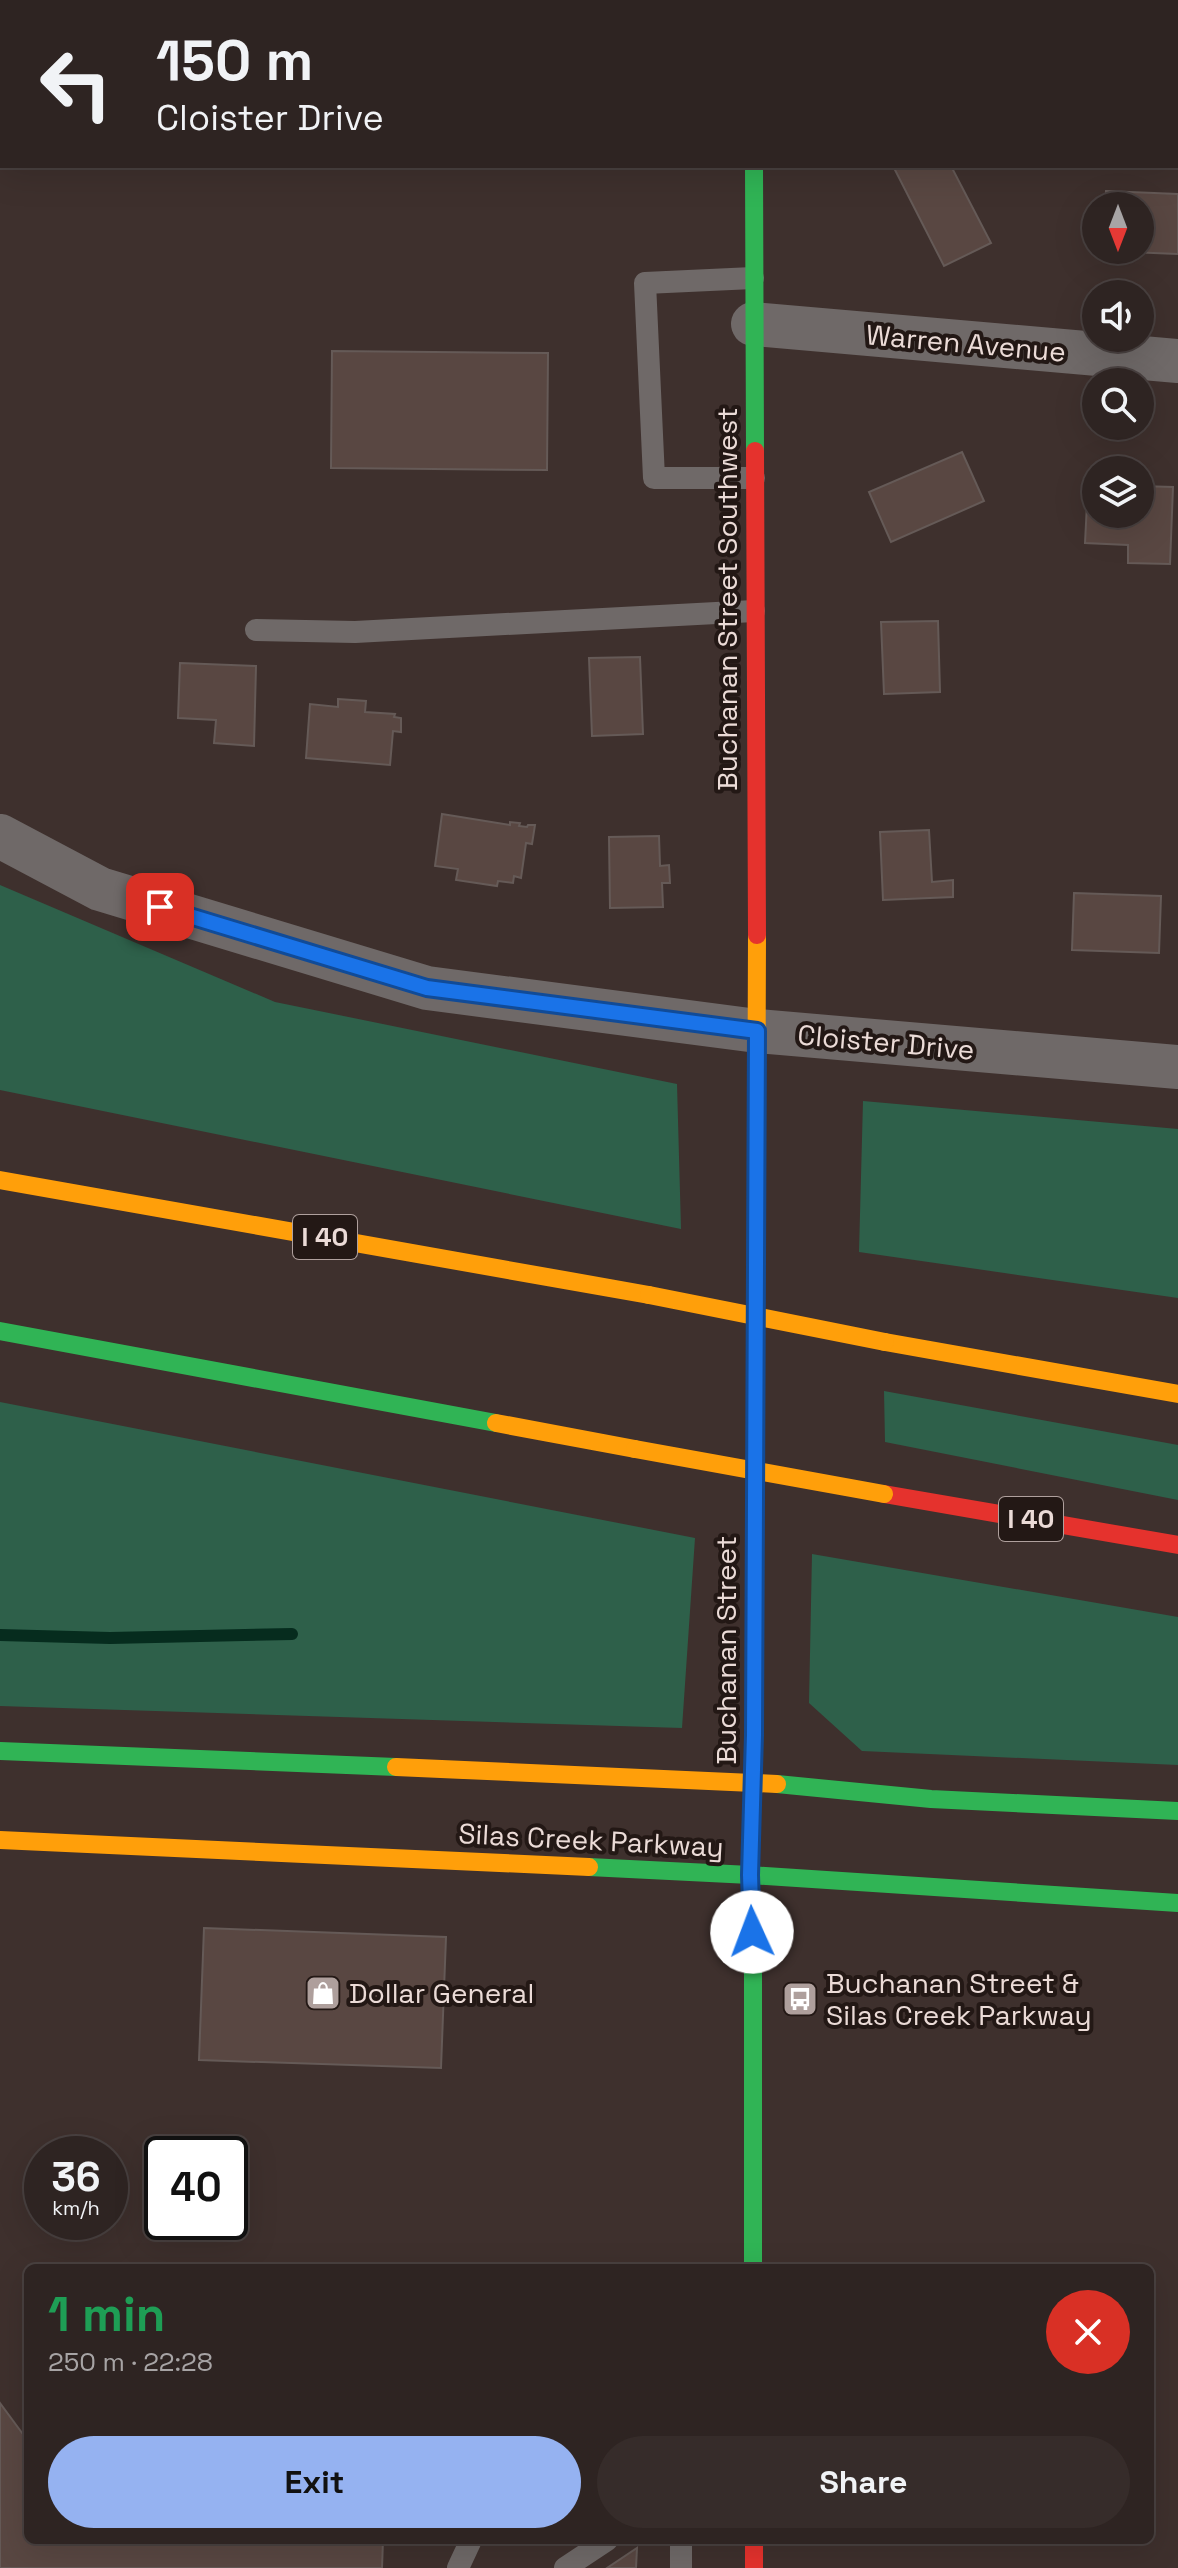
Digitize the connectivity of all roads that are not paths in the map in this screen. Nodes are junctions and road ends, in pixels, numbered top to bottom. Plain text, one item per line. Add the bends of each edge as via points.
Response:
1 (754, 168) edge
2 (753, 278) junction
3 (753, 324) junction
4 (1178, 361) edge
5 (754, 478) junction
6 (754, 611) junction
7 (256, 630) dead end
8 (0, 836) edge
9 (757, 1031) junction
10 (1178, 1067) edge
11 (0, 1180) edge
12 (0, 1331) edge
13 (1178, 1394) edge
14 (1178, 1545) edge
15 (0, 1751) edge
16 (754, 1782) junction
17 (1178, 1811) edge
18 (0, 1840) edge
19 (750, 1875) junction
20 (1178, 1903) edge
21 (753, 2264) edge
22 (469, 2544) edge
23 (601, 2544) edge
24 (681, 2544) edge
25 (754, 2544) edge
26 (458, 2568) edge
27 (565, 2568) edge
28 (681, 2568) edge
29 (754, 2568) edge

1 - 2 main road, Buchanan Street Southwest
2 - 3 main road, Buchanan Street Southwest
2 - 5 lane via 645,283 654,478
3 - 4 street, Warren Avenue
3 - 5 main road, Buchanan Street Southwest
5 - 6 main road, Buchanan Street Southwest
6 - 7 lane via 355,632
6 - 9 main road, Buchanan Street Southwest
8 - 9 street, Cloister Drive via 100,889 427,988
9 - 10 street, Cloister Drive
9 - 16 main road, Buchanan Street
11 - 13 main road, I 40, bridge
12 - 14 main road, I 40, bridge
15 - 16 main road
16 - 17 main road via 931,1799
16 - 19 main road, Buchanan Street
18 - 19 main road, Silas Creek Parkway
19 - 20 main road, Silas Creek Parkway
19 - 21 main road, Buchanan Street
22 - 26 lane
23 - 27 lane
24 - 28 lane
25 - 29 main road

